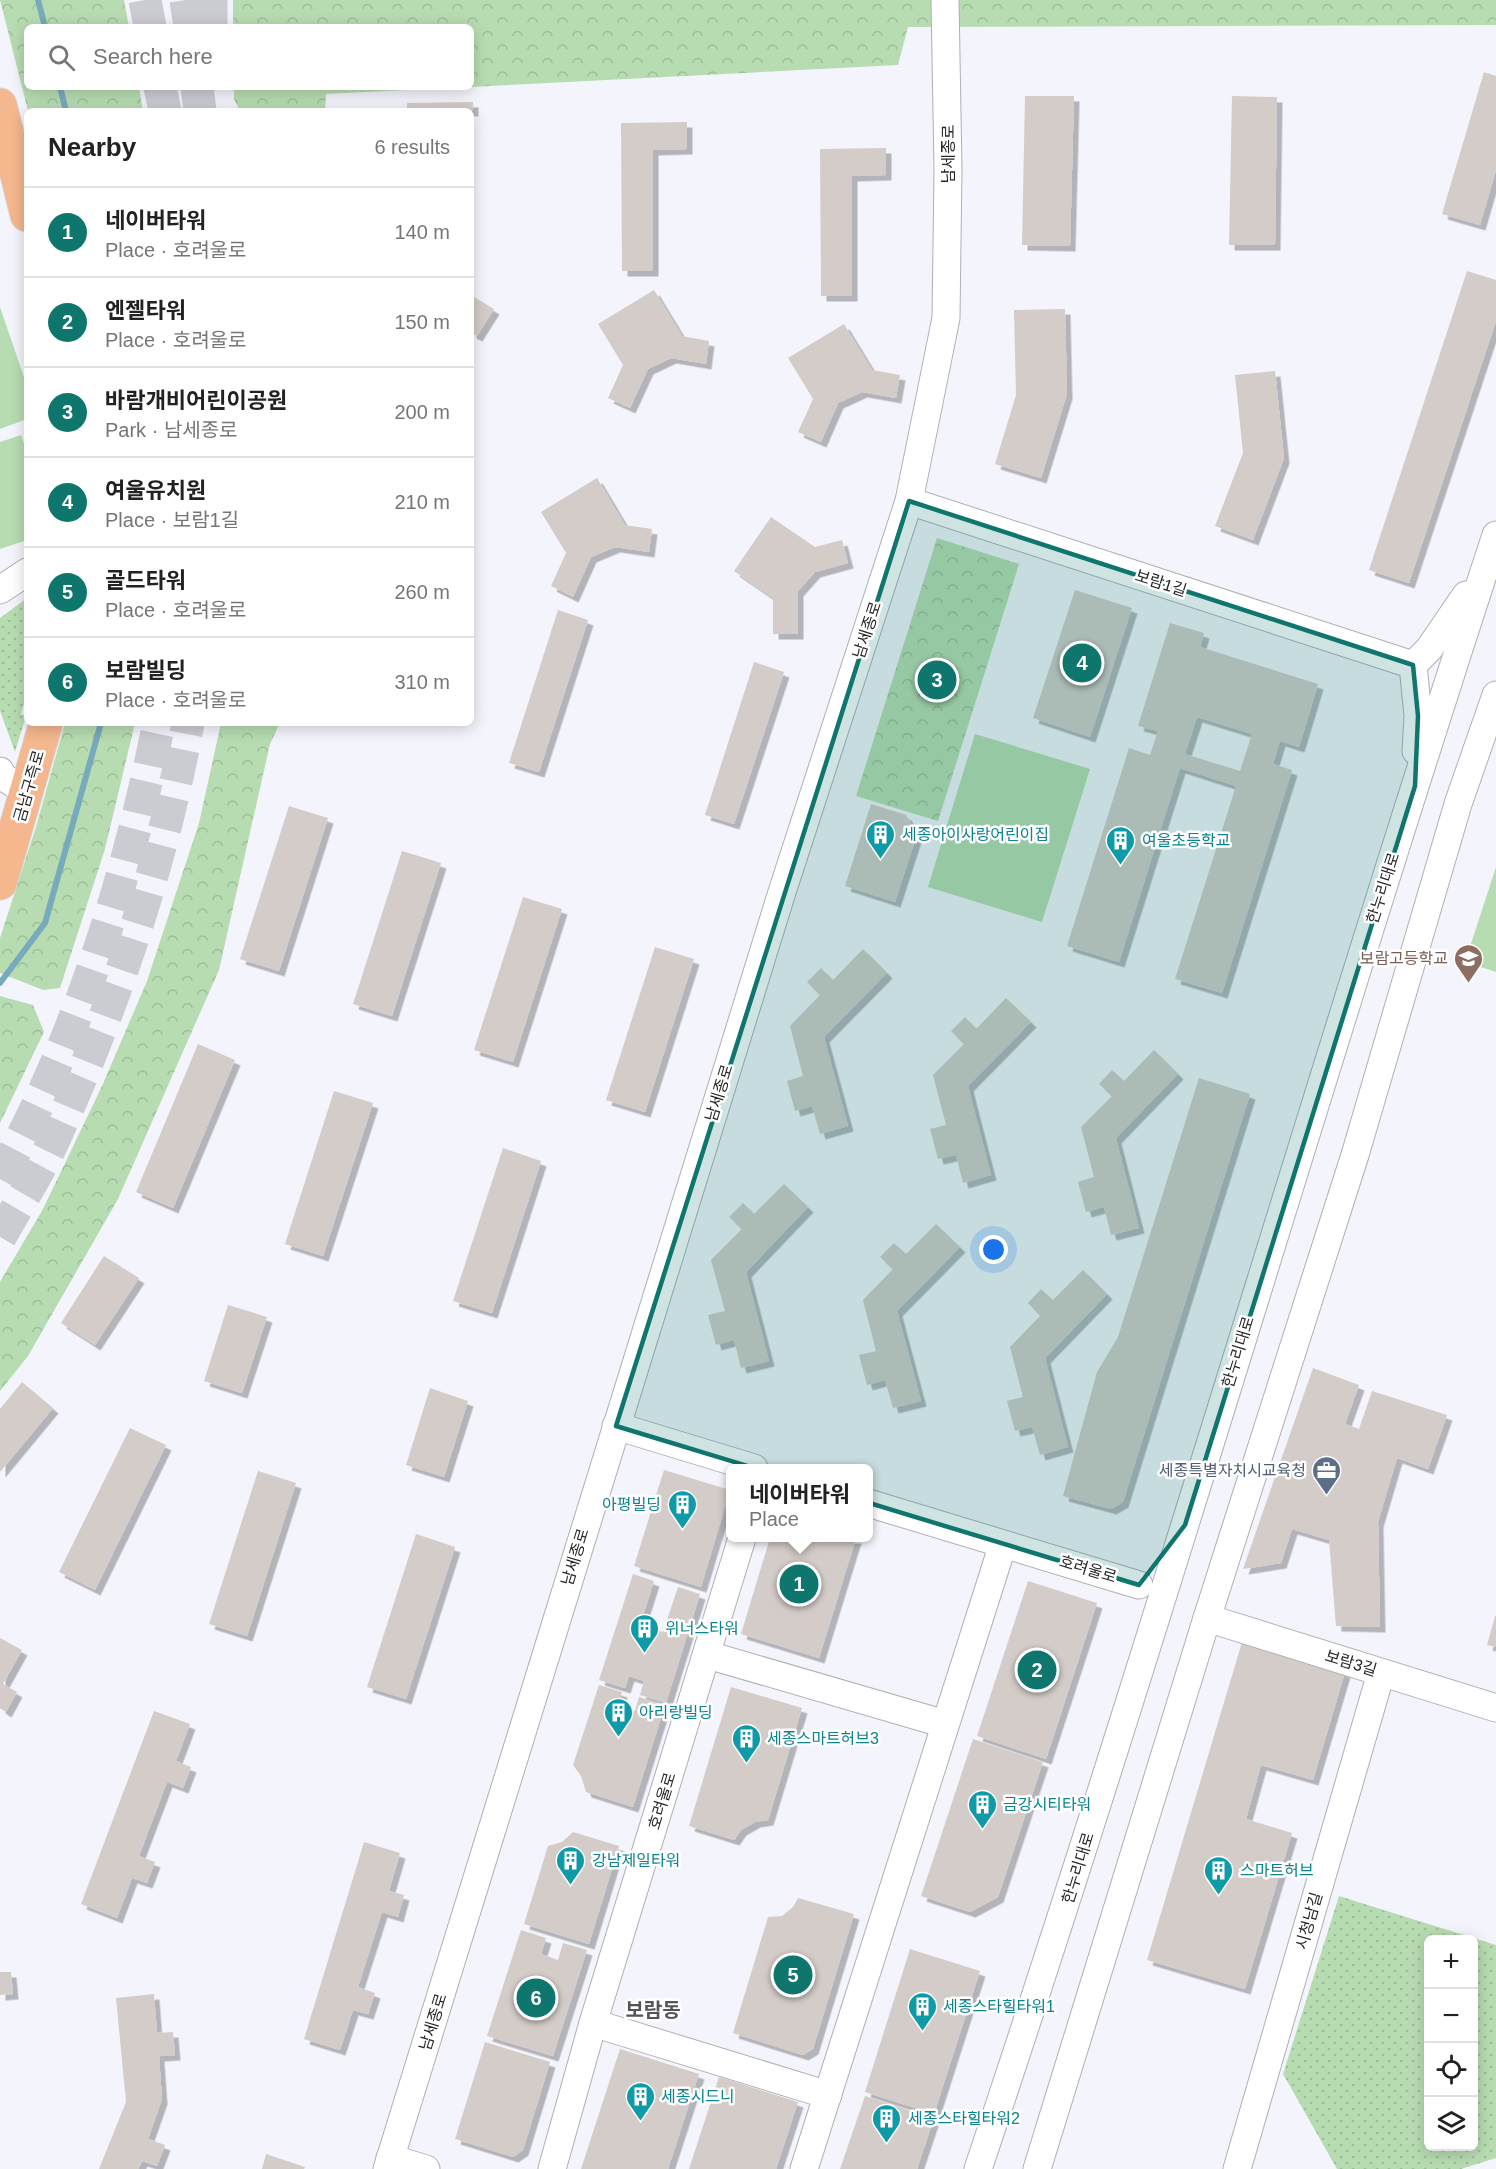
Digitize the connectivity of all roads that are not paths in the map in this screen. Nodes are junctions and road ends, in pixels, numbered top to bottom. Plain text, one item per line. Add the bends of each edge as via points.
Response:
1 (945, 0) edge
2 (0, 105) edge
3 (24, 203) edge
4 (909, 501) junction
5 (1493, 545) edge
6 (24, 575) edge
7 (0, 590) edge
8 (1413, 665) junction
9 (1496, 695) edge
10 (44, 726) edge
11 (1496, 754) edge
12 (8, 779) edge
13 (1415, 786) junction
14 (1458, 804) junction
15 (0, 883) edge
16 (616, 1426) junction
17 (741, 1464) edge
18 (873, 1505) edge
19 (1185, 1525) junction
20 (741, 1542) edge
21 (1003, 1544) junction
22 (1139, 1585) junction
23 (1207, 1618) junction
24 (708, 1655) junction
25 (1140, 1669) junction
26 (1381, 1673) junction
27 (1496, 1708) edge
28 (945, 1724) junction
29 (593, 2023) junction
30 (828, 2095) junction
31 (389, 2164) edge
32 (426, 2169) edge
33 (552, 2169) edge
34 (804, 2169) edge
35 (978, 2169) edge
36 (1037, 2169) edge
37 (1237, 2169) edge

1 - 4 street, 남세종로 via 946,318
2 - 3 main road
4 - 8 street, 보람1길
4 - 16 street, 남세종로 via 782,892
5 - 8 street via 1456,611
5 - 13 street, 한누리대로
6 - 7 street
8 - 13 street via 1418,716
9 - 14 street
10 - 12 main road, 금남구즉로
11 - 14 street
12 - 15 main road, 금남구즉로
13 - 19 street, 한누리대로
14 - 23 street via 1356,1155
16 - 17 street
16 - 31 street, 남세종로
18 - 21 street, 호려울로
19 - 22 street
19 - 25 street, 한누리대로
20 - 24 street, 호려울로
21 - 22 street, 호려울로
21 - 28 street
22 - 25 street
23 - 26 street, 보람3길
23 - 36 street
24 - 28 street
24 - 29 street, 호려울로
25 - 35 street, 한누리대로
26 - 27 street, 보람3길
26 - 37 street, 시청남길
28 - 30 street
29 - 30 street
29 - 33 street, 호려울로
30 - 34 street
31 - 32 street

